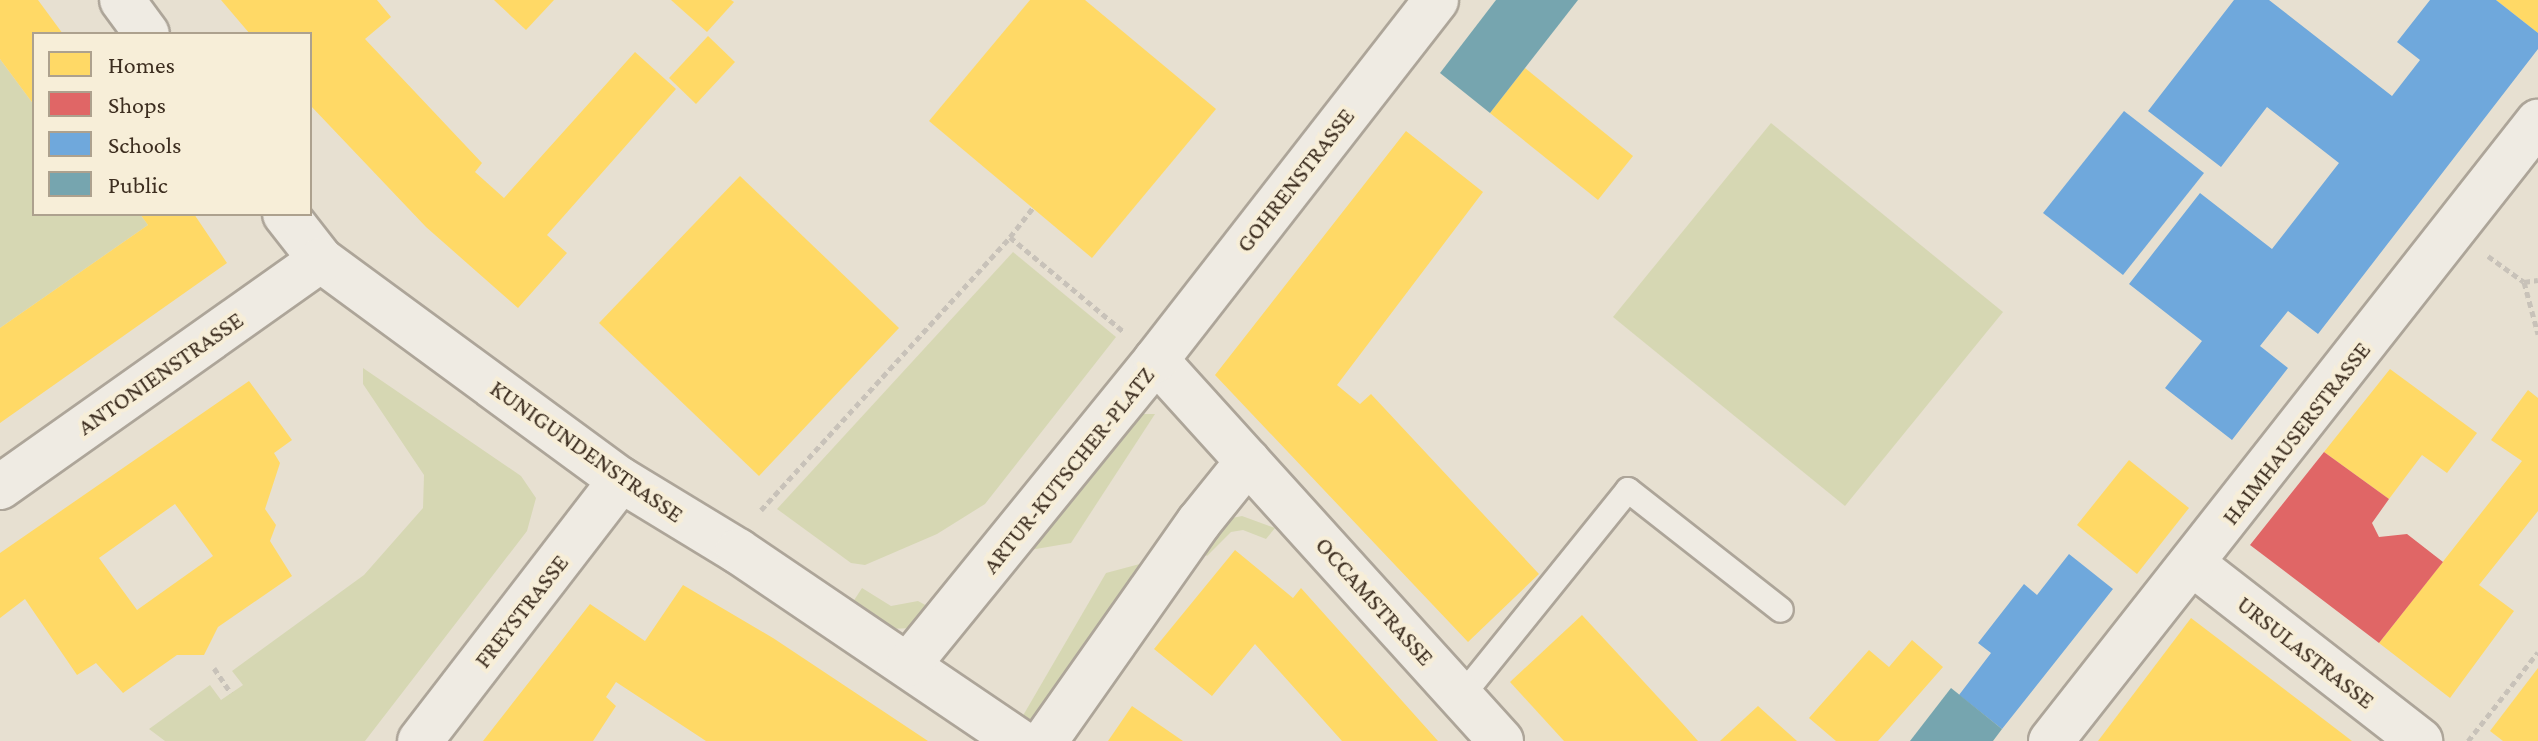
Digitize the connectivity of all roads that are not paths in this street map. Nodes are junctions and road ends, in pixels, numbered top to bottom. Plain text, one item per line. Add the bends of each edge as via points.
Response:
1 (122, 0) edge
2 (1436, 0) edge
3 (146, 32) edge
4 (2538, 122) edge
5 (287, 216) edge
6 (321, 260) junction
7 (1142, 347) junction
8 (1248, 461) junction
9 (621, 480) junction
10 (0, 487) edge
11 (2193, 564) junction
12 (1781, 610) dead end
13 (909, 664) junction
14 (1461, 697) junction
15 (420, 741) edge
16 (1019, 741) edge
17 (1045, 741) edge
18 (1501, 741) edge
19 (2051, 741) edge
20 (2420, 741) edge

1 - 3 street
2 - 7 street, GOHRENSTRASSE
4 - 11 street, HAIMHAUSERSTRASSE
5 - 6 street, KUNIGUNDENSTRASSE
6 - 9 street, KUNIGUNDENSTRASSE
6 - 10 street, ANTONIENSTRASSE
7 - 8 street, ARTUR-KUTSCHER-PLATZ
7 - 13 street, ARTUR-KUTSCHER-PLATZ
8 - 14 street, OCCAMSTRASSE
8 - 17 street
9 - 13 street, KUNIGUNDENSTRASSE
9 - 15 street, FREYSTRASSE
11 - 19 street, HAIMHAUSERSTRASSE
11 - 20 street, URSULASTRASSE
12 - 14 lane via 1628,490
13 - 16 street
14 - 18 street, OCCAMSTRASSE

